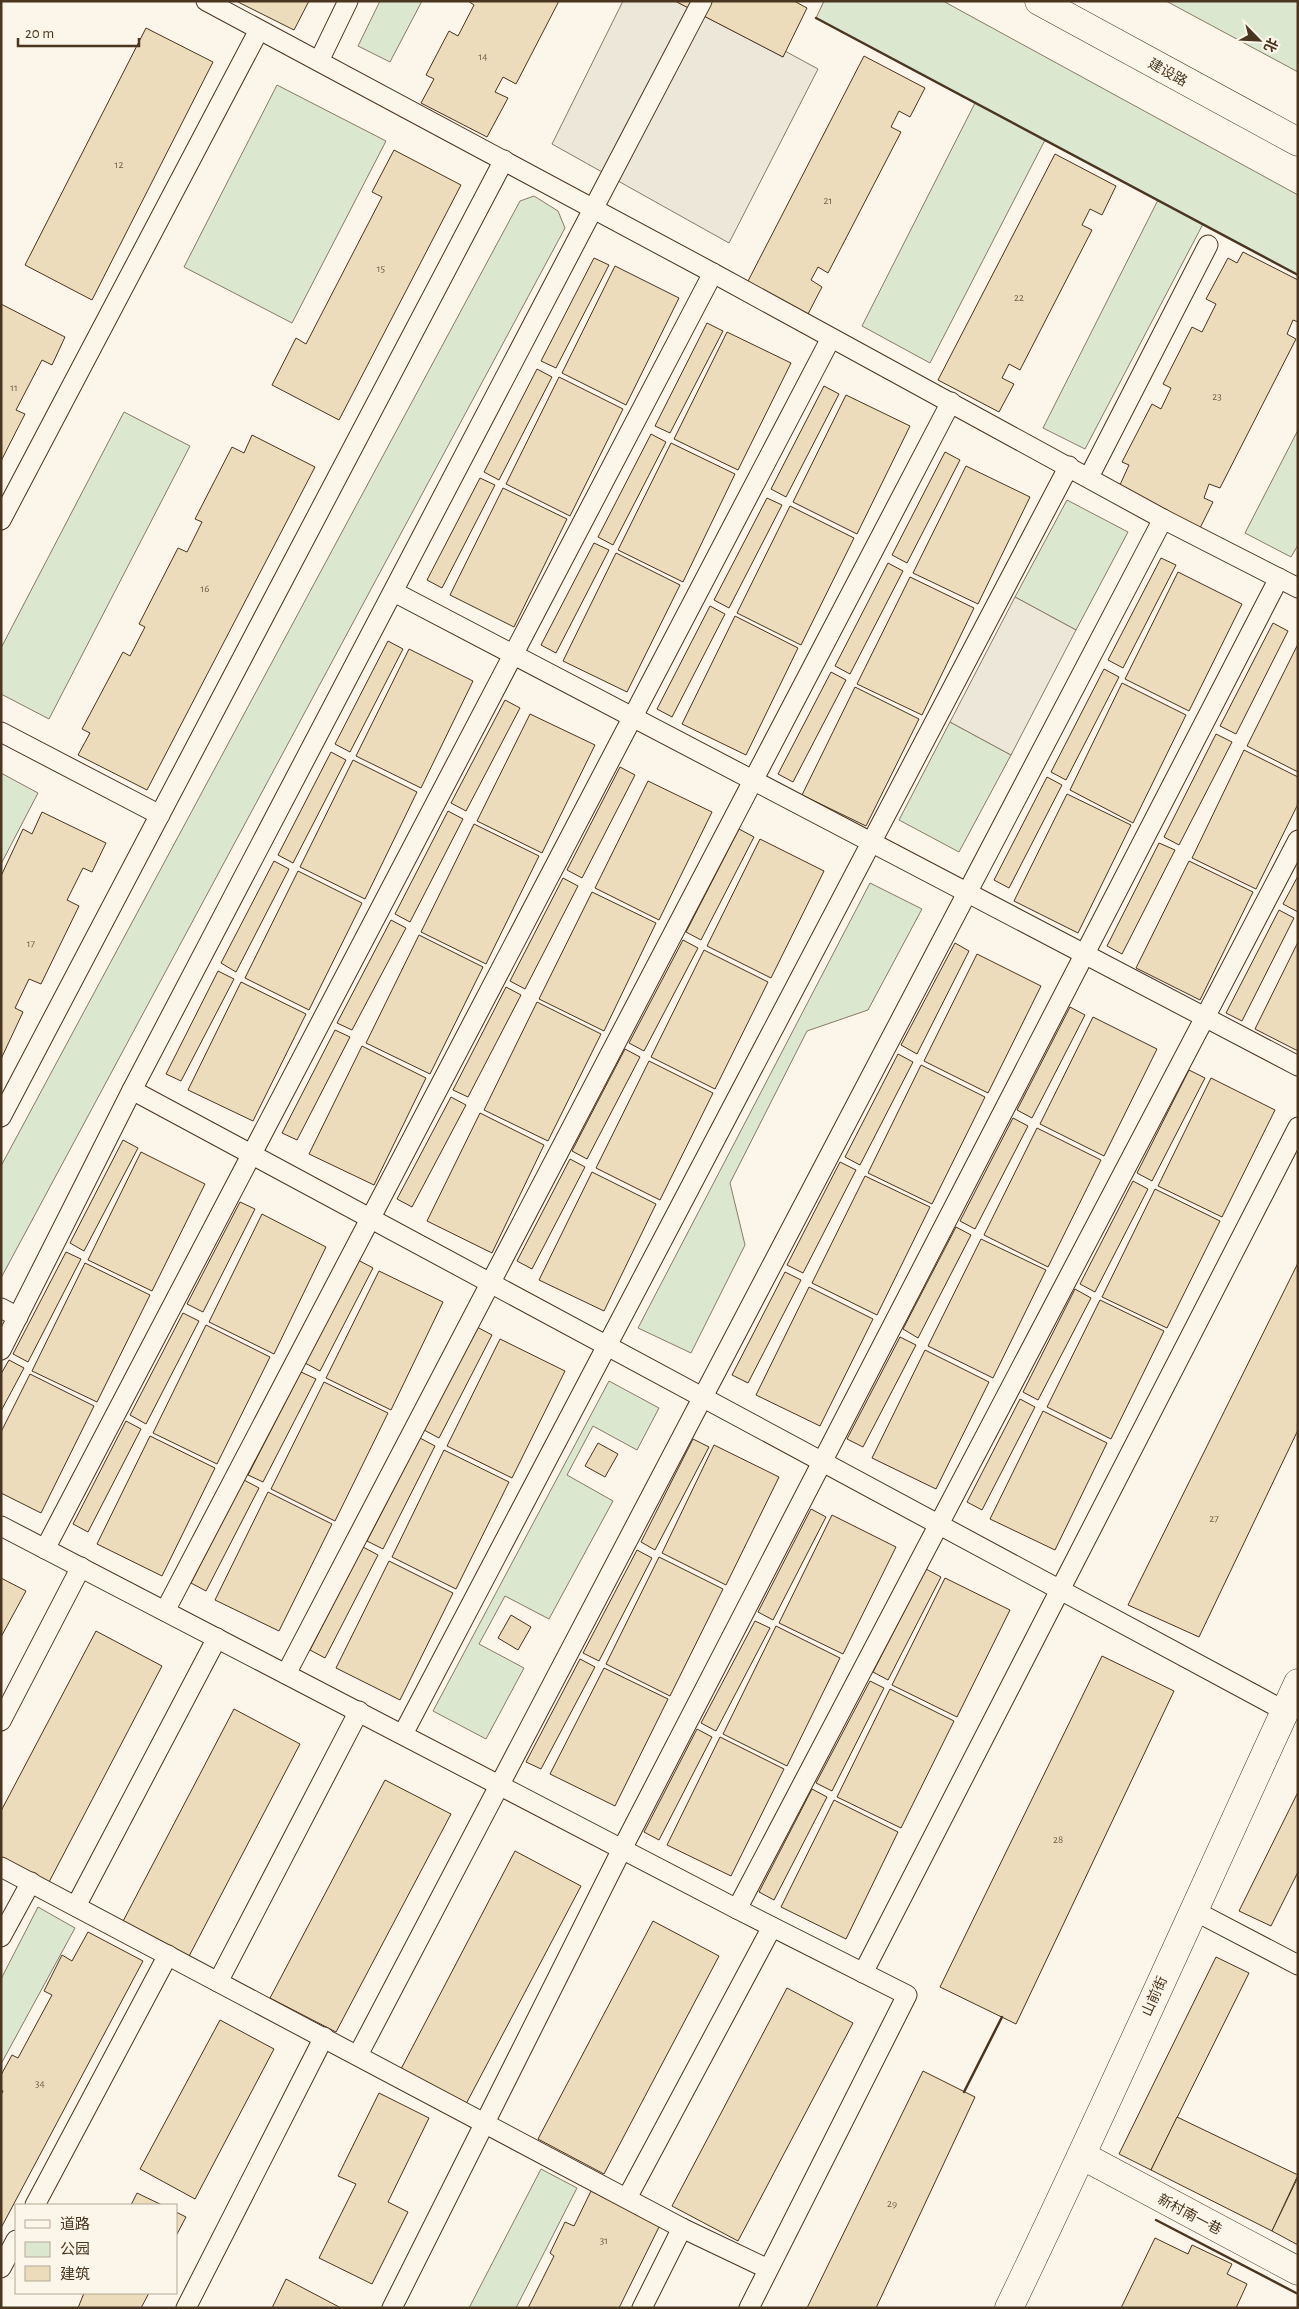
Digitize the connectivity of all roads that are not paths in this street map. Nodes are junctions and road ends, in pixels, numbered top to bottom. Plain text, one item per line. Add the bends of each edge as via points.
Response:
1 (206, 1) edge
2 (348, 1) edge
3 (702, 1) edge
4 (1039, 1) edge
5 (259, 30) junction
6 (319, 61) junction
7 (1298, 142) edge
8 (504, 160) junction
9 (594, 209) junction
10 (1208, 245) dead end
11 (713, 273) junction
12 (831, 338) junction
13 (951, 402) junction
14 (1069, 466) junction
15 (1089, 477) junction
16 (1163, 518) junction
17 (1, 520) edge
18 (1279, 578) junction
19 (1298, 588) edge
20 (394, 592) junction
21 (514, 655) junction
22 (633, 717) junction
23 (1, 732) edge
24 (754, 780) junction
25 (160, 815) junction
26 (1298, 840) edge
27 (872, 843) junction
28 (968, 892) junction
29 (1085, 954) junction
30 (1205, 1017) junction
31 (1298, 1066) edge
32 (132, 1090) junction
33 (1, 1117) edge
34 (1298, 1127) edge
35 (252, 1154) junction
36 (371, 1218) junction
37 (491, 1283) junction
38 (1, 1308) edge
39 (18, 1317) junction
40 (608, 1346) junction
41 (1, 1350) edge
42 (702, 1397) junction
43 (822, 1462) junction
44 (939, 1524) junction
45 (1, 1526) edge
46 (46, 1549) junction
47 (81, 1567) junction
48 (1060, 1590) junction
49 (165, 1611) junction
50 (217, 1638) junction
51 (286, 1674) junction
52 (1298, 1682) edge
53 (359, 1711) junction
54 (1285, 1711) junction
55 (1, 1721) edge
56 (403, 1734) junction
57 (499, 1784) junction
58 (622, 1849) junction
59 (1, 1867) edge
60 (31, 1882) junction
61 (76, 1906) junction
62 (737, 1909) junction
63 (1192, 1910) junction
64 (772, 1926) junction
65 (1, 1938) edge
66 (168, 1955) junction
67 (1298, 1966) edge
68 (864, 1973) junction
69 (218, 1982) junction
70 (324, 2037) junction
71 (358, 2055) junction
72 (484, 2123) junction
73 (1083, 2156) junction
74 (627, 2198) junction
75 (36, 2204) edge
76 (682, 2228) junction
77 (15, 2242) edge
78 (1, 2268) edge
79 (768, 2269) junction
80 (1298, 2271) edge
81 (186, 2308) edge
82 (392, 2308) edge
83 (642, 2308) edge
84 (749, 2308) edge
85 (1009, 2308) edge

1 - 5 lane
2 - 6 lane
3 - 9 lane
4 - 7 street, 建设路
5 - 6 lane
5 - 17 lane
6 - 8 lane
8 - 9 lane
8 - 25 lane
9 - 11 lane
9 - 20 lane
10 - 15 lane
11 - 12 lane
11 - 21 lane
12 - 13 lane
12 - 22 lane
13 - 14 lane
13 - 24 lane
14 - 15 lane
14 - 27 lane
15 - 16 lane
16 - 18 lane
16 - 28 lane
18 - 19 lane
18 - 29 lane
20 - 21 lane
20 - 32 lane
21 - 22 lane
21 - 35 lane
22 - 24 lane
22 - 36 lane
23 - 25 lane
24 - 27 lane
24 - 37 lane
25 - 33 lane
26 - 30 lane
27 - 28 lane
27 - 40 lane
28 - 29 lane
28 - 42 lane
29 - 30 lane
29 - 43 lane
30 - 31 lane
30 - 44 lane
32 - 35 lane
32 - 39 lane
34 - 48 lane
35 - 36 lane
35 - 46 lane
36 - 37 lane
36 - 49 lane
37 - 40 lane
37 - 51 lane
38 - 39 lane
39 - 41 lane
40 - 42 lane
40 - 56 lane
42 - 43 lane
42 - 57 lane
43 - 44 lane
43 - 58 lane
44 - 48 lane
44 - 62 lane
45 - 46 lane
46 - 47 lane
47 - 49 lane
47 - 55 lane
48 - 54 lane
48 - 68 lane
49 - 50 lane
50 - 51 lane
50 - 61 lane
51 - 53 lane
52 - 54 street, 山前街
53 - 56 lane
53 - 69 lane
54 - 63 street, 山前街
56 - 57 lane
57 - 58 lane
57 - 71 lane
58 - 62 lane
58 - 72 lane
59 - 60 lane
60 - 61 lane
60 - 65 lane
61 - 66 lane
62 - 64 lane
63 - 67 lane
63 - 73 street, 山前街
64 - 68 lane
64 - 74 lane
66 - 69 lane
66 - 75 lane
68 - 79 lane via 907,1995
69 - 70 lane
70 - 71 lane
70 - 81 lane
71 - 72 lane
72 - 74 lane
72 - 82 lane
73 - 80 street, 新村南一巷
73 - 85 street, 山前街
74 - 76 lane
76 - 79 lane
76 - 83 lane
77 - 78 lane
79 - 84 lane

